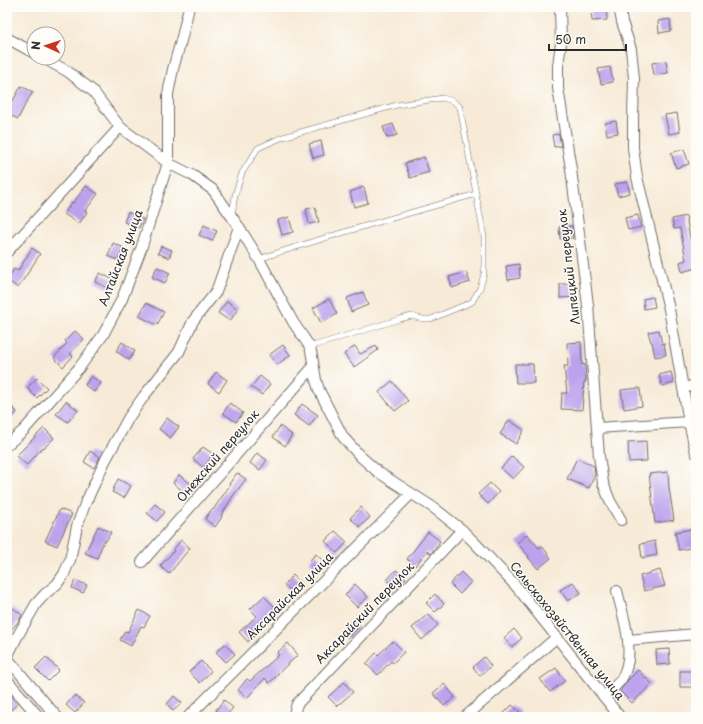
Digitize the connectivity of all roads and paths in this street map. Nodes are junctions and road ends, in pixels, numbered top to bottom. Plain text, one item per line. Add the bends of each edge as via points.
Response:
1 (189, 7) edge
2 (560, 7) edge
3 (619, 7) edge
4 (7, 38) edge
5 (26, 49) edge
6 (57, 66) edge
7 (120, 126) junction
8 (168, 163) junction
9 (476, 194) junction
10 (232, 217) junction
11 (239, 227) junction
12 (7, 252) edge
13 (259, 259) junction
14 (310, 347) junction
15 (313, 367) junction
16 (696, 385) edge
17 (684, 388) junction
18 (689, 422) junction
19 (597, 428) junction
20 (7, 445) edge
21 (696, 453) edge
22 (411, 494) junction
23 (621, 520) dead end
24 (462, 530) junction
25 (142, 562) dead end
26 (617, 591) dead end
27 (696, 634) edge
28 (557, 637) junction
29 (628, 640) junction
30 (7, 658) edge
31 (7, 680) edge
32 (604, 697) junction
33 (39, 717) edge
34 (57, 717) edge
35 (188, 717) edge
36 (294, 717) edge
37 (465, 717) edge
38 (620, 717) edge

1 - 8 street, Алтайская улица via 168,94
2 - 19 street, Липецкий переулок via 558,88 588,305
3 - 17 street via 631,49 634,78 633,148 637,177 669,309
4 - 5 street
6 - 7 street, Сельскохозяйственная улица via 93,91
7 - 8 street, Сельскохозяйственная улица
7 - 12 street
8 - 10 street, Сельскохозяйственная улица via 192,175 213,190
8 - 20 street, Алтайская улица via 128,284 103,335 79,368 24,430
9 - 10 lane via 460,106 443,98 397,105 283,137 258,148 242,173
9 - 13 lane
9 - 14 lane via 484,237 484,274 472,302 431,319 412,316
10 - 11 street, Сельскохозяйственная улица
11 - 13 street, Сельскохозяйственная улица
11 - 30 street via 216,292 193,321 179,352 129,417 85,504 64,574 36,604
13 - 14 street, Сельскохозяйственная улица via 293,322
14 - 15 street, Сельскохозяйственная улица
15 - 22 street, Сельскохозяйственная улица via 319,390 343,437 378,472
15 - 25 street, Онежский переулок
16 - 17 street
17 - 18 street
18 - 19 street
18 - 21 street
19 - 23 street, Липецкий переулок via 604,483 610,501
22 - 24 street, Сельскохозяйственная улица
22 - 35 street, Аксарайская улица
24 - 28 street, Сельскохозяйственная улица via 516,586
24 - 36 street, Аксарайский переулок via 297,704
26 - 29 street
27 - 29 street
28 - 32 street, Сельскохозяйственная улица
28 - 37 street
29 - 32 street via 628,662 623,677
30 - 34 street
31 - 33 street
32 - 38 street, Сельскохозяйственная улица

